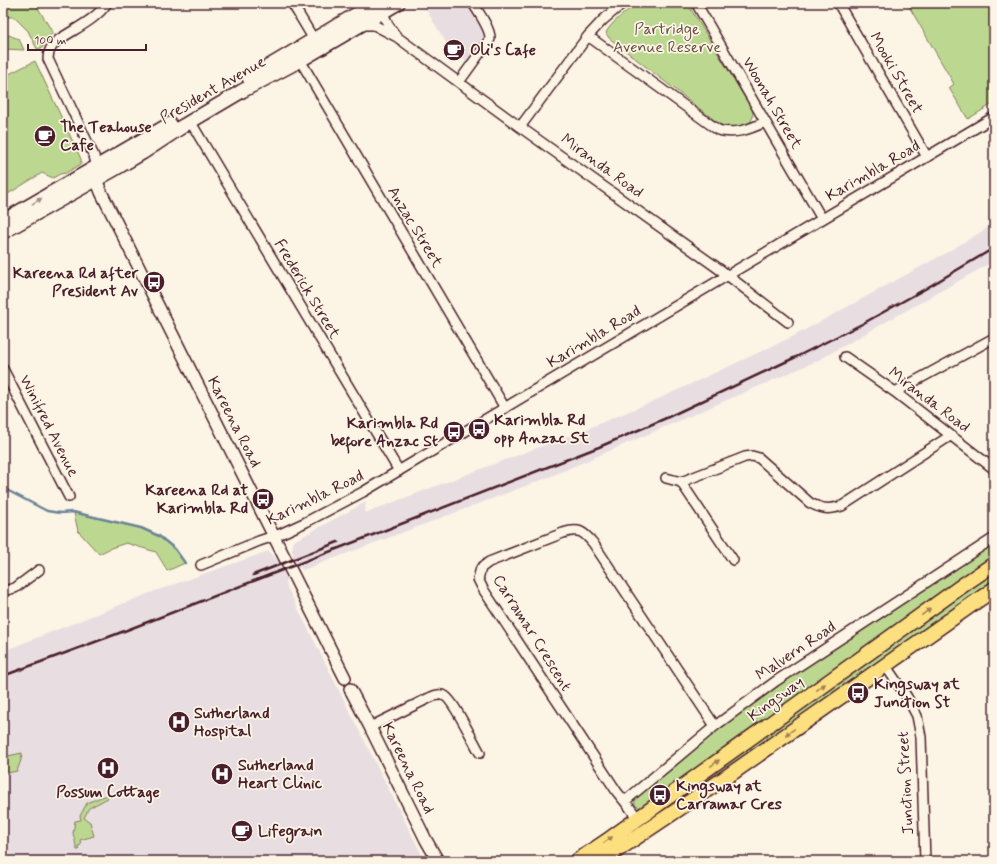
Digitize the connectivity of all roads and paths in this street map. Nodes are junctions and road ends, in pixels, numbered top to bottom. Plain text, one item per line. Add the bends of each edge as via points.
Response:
1 (107, 3) edge
2 (292, 3) edge
3 (398, 3) edge
4 (473, 3) edge
5 (623, 3) edge
6 (696, 3) edge
7 (838, 3) edge
8 (379, 8) edge
9 (362, 24) junction
10 (341, 30) junction
11 (588, 36) junction
12 (397, 37) junction
13 (314, 40) junction
14 (300, 60) junction
15 (459, 82) junction
16 (994, 117) edge
17 (190, 121) junction
18 (765, 122) junction
19 (520, 127) junction
20 (927, 157) junction
21 (98, 173) junction
22 (822, 219) junction
23 (3, 221) edge
24 (3, 232) edge
25 (728, 275) junction
26 (788, 322) dead end
27 (994, 338) edge
28 (845, 357) dead end
29 (3, 369) edge
30 (895, 392) junction
31 (505, 408) junction
32 (950, 436) junction
33 (994, 469) edge
34 (399, 471) junction
35 (666, 478) dead end
36 (681, 482) junction
37 (69, 497) dead end
38 (274, 536) junction
39 (994, 538) edge
40 (733, 560) dead end
41 (994, 564) edge
42 (201, 565) dead end
43 (39, 570) dead end
44 (994, 588) edge
45 (3, 591) edge
46 (886, 665) junction
47 (715, 726) junction
48 (370, 727) junction
49 (480, 753) dead end
50 (625, 801) junction
51 (638, 819) junction
52 (647, 831) junction
53 (438, 861) edge
54 (577, 861) edge
55 (602, 861) edge
56 (925, 861) edge

1 - 21 street via 95,16 57,40 48,55 93,153
2 - 13 street
3 - 8 main road, President Avenue
4 - 15 street via 489,31 490,39
5 - 11 street
6 - 18 street, Woonah Street
7 - 20 street, Mooki Street
8 - 9 main road, President Avenue
8 - 10 main road, President Avenue
8 - 12 street, Miranda Road
9 - 10 main road, President Avenue
9 - 12 street, Miranda Road via 374,25
10 - 13 main road, President Avenue
10 - 14 main road, President Avenue
11 - 18 street via 718,130 737,132
11 - 19 street
12 - 15 street, Miranda Road
13 - 21 main road, President Avenue
14 - 17 main road, President Avenue
14 - 31 street, Anzac Street
15 - 19 street, Miranda Road
16 - 20 street, Karimbla Road
17 - 21 main road, President Avenue via 142,153
17 - 34 street, Frederick Street
18 - 22 street, Woonah Street
19 - 25 street, Miranda Road
20 - 22 street, Karimbla Road
23 -> 21 main road, President Avenue
21 - 24 main road, President Avenue
21 - 38 street, Kareena Road via 100,190
22 - 25 street, Karimbla Road
25 - 26 street, Miranda Road
25 - 31 street, Karimbla Road
27 - 30 street
28 - 30 street, Miranda Road
29 - 37 street, Winifred Avenue
30 - 32 street, Miranda Road
31 - 34 street, Karimbla Road
32 - 33 street, Miranda Road
32 - 36 street via 842,506 831,509 819,508 810,503 759,458 752,456
34 - 38 street, Karimbla Road via 313,519
35 - 36 street
36 - 40 street
38 - 42 street, Karimbla Road
38 - 48 street, Kareena Road via 345,678 341,682 342,687 350,690
39 - 47 street, Malvern Road via 776,682
51 -> 41 main road, Kingsway
43 - 45 street via 15,588
44 - 46 main road
46 -> 52 main road
46 - 56 street, Junction Street via 907,697 916,716 921,737
47 - 50 street, Malvern Road
47 - 50 street, Carramar Crescent via 588,536 573,530 489,562 481,568 478,579 483,589
48 - 49 street via 427,699 442,695 455,707
48 - 53 street, Kareena Road
50 - 51 street, Carramar Crescent
51 - 52 main road
54 -> 51 main road, Kingsway
52 - 55 main road

